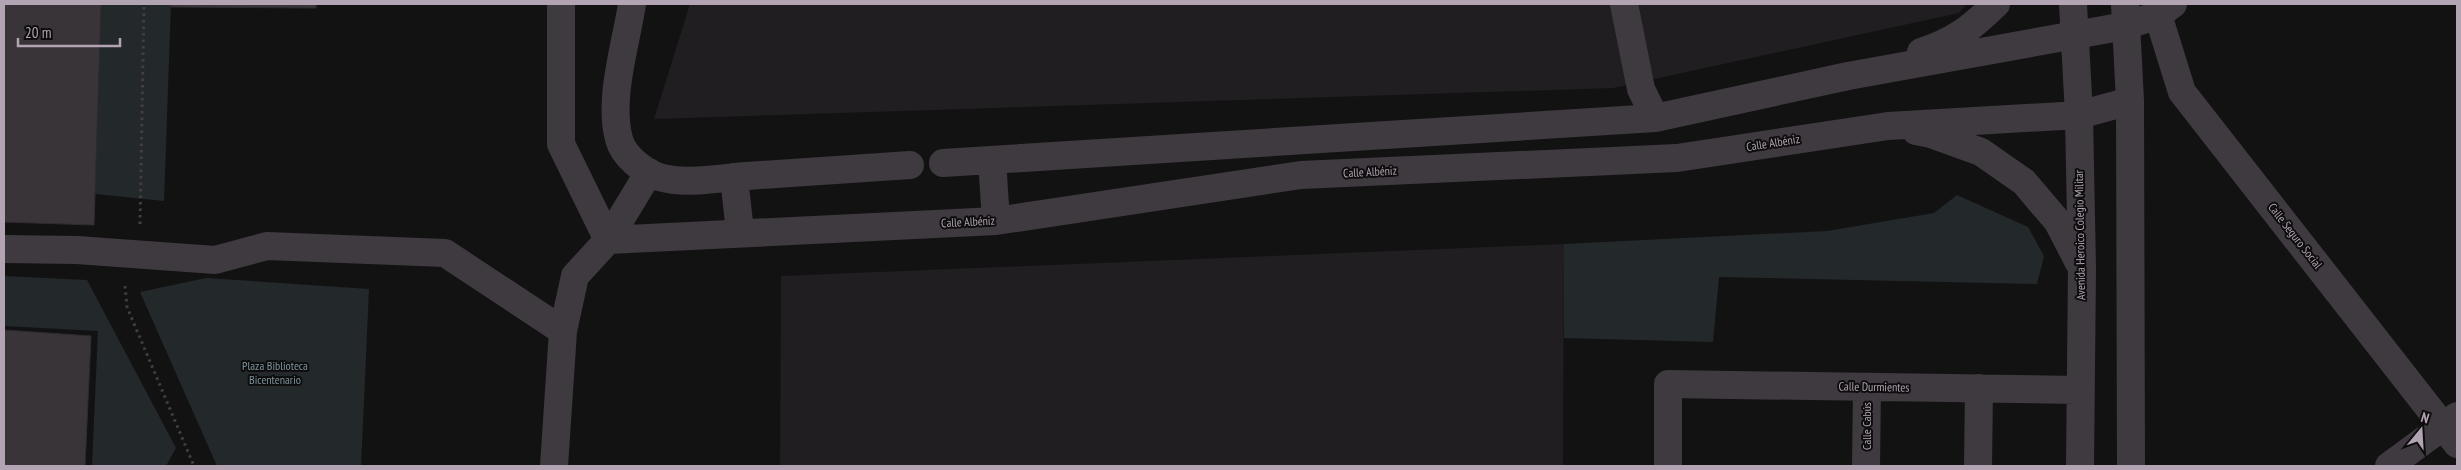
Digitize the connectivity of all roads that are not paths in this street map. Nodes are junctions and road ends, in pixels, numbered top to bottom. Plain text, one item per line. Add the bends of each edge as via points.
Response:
1 (561, 4) edge
2 (632, 4) edge
3 (1624, 4) edge
4 (1996, 4) edge
5 (2073, 4) edge
6 (2166, 10) edge
7 (2125, 15) edge
8 (2073, 37) junction
9 (1848, 76) junction
10 (2130, 101) junction
11 (2078, 115) junction
12 (1655, 118) junction
13 (1888, 126) junction
14 (992, 160) junction
15 (943, 163) dead end
16 (910, 165) dead end
17 (649, 172) junction
18 (734, 177) junction
19 (996, 221) junction
20 (740, 232) junction
21 (608, 240) junction
22 (4, 249) edge
23 (2082, 268) junction
24 (562, 331) junction
25 (1867, 387) junction
26 (1978, 388) junction
27 (2079, 390) junction
28 (2453, 429) edge
29 (554, 466) edge
30 (1668, 466) edge
31 (1866, 466) edge
32 (1978, 466) edge
33 (2080, 466) edge
34 (2131, 466) edge
35 (2389, 466) edge

1 - 21 street via 561,144
2 - 17 street via 615,119 619,142 631,158
3 - 12 street via 1641,89
4 - 9 street via 1969,30 1938,47
5 - 8 street, Avenida Heroico Colegio Militar
6 - 7 street
6 - 28 street, Calle Seguro Social via 2182,92
7 - 8 street
7 - 10 street
8 - 9 street
8 - 11 street, Avenida Heroico Colegio Militar
9 - 12 street
10 - 11 street, Calle Albéniz
10 - 34 street
11 - 13 street, Calle Albéniz
11 - 23 street, Avenida Heroico Colegio Militar
12 - 14 street
13 - 19 street, Calle Albéniz via 1677,158 1301,176
13 - 23 street via 1931,134 1980,152 2024,182 2058,222
14 - 15 street
14 - 19 street
16 - 18 street
17 - 18 street via 684,180
17 - 21 street
18 - 20 street
19 - 20 street, Calle Albéniz
20 - 21 street, Calle Albéniz
21 - 24 street via 576,276
22 - 24 street via 215,260 267,246 445,253
23 - 27 street, Avenida Heroico Colegio Militar
24 - 29 street
25 - 26 street, Calle Durmientes
25 - 30 street, Calle Durmientes via 1668,384
25 - 31 street, Calle Cabús
26 - 27 street, Calle Durmientes
26 - 32 street
27 - 33 street, Avenida Heroico Colegio Militar
28 - 35 street

